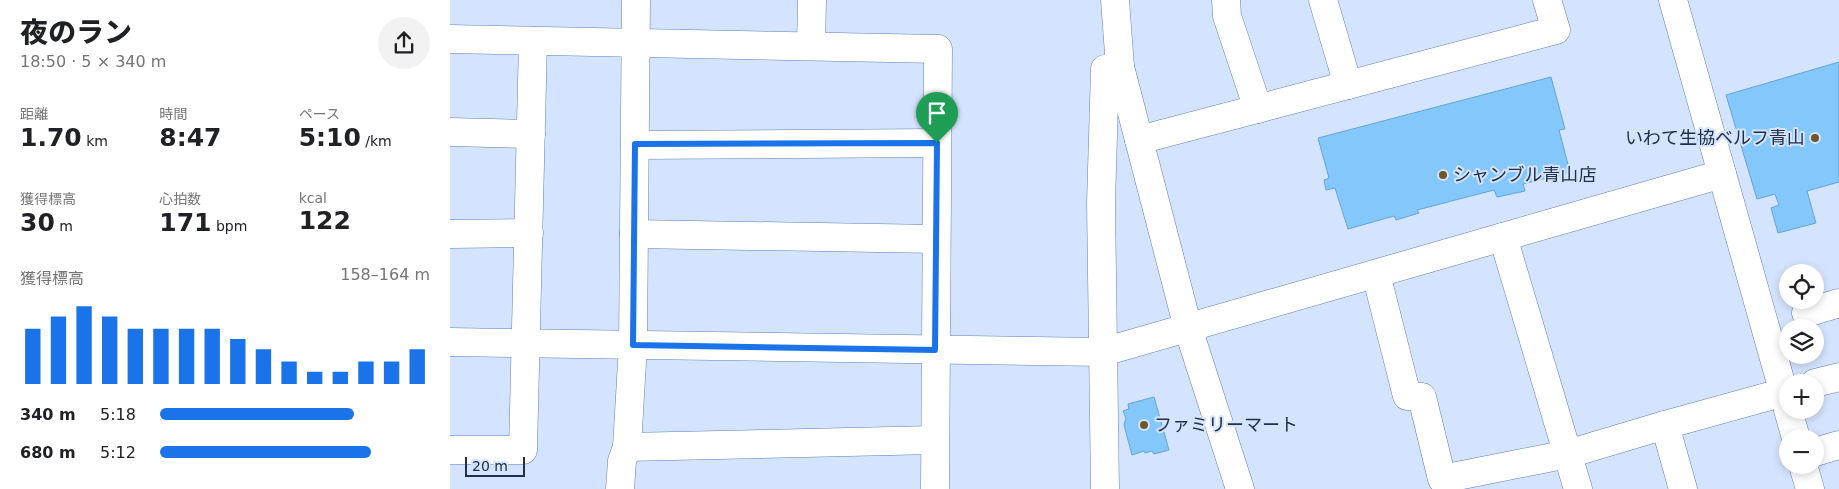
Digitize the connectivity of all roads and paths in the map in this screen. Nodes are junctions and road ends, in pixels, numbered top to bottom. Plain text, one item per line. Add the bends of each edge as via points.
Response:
1 (636, 0) edge
2 (812, 0) edge
3 (1116, 0) edge
4 (1226, 0) edge
5 (1323, 0) edge
6 (1547, 0) edge
7 (1673, 0) edge
8 (450, 39) edge
9 (533, 41) junction
10 (636, 43) junction
11 (811, 46) junction
12 (1120, 67) junction
13 (1348, 85) junction
14 (1258, 109) junction
15 (450, 132) edge
16 (531, 134) junction
17 (1139, 140) junction
18 (937, 143) junction
19 (635, 144) junction
20 (1722, 174) junction
21 (529, 233) junction
22 (450, 234) edge
23 (634, 234) junction
24 (1503, 237) junction
25 (936, 239) junction
26 (1376, 274) junction
27 (1839, 303) edge
28 (1806, 313) dead end
29 (1188, 328) junction
30 (450, 342) edge
31 (526, 343) junction
32 (633, 345) junction
33 (935, 350) junction
34 (1103, 352) junction
35 (1779, 376) edge
36 (1839, 376) edge
37 (1824, 380) edge
38 (1779, 402) edge
39 (1665, 425) junction
40 (935, 440) junction
41 (1839, 445) edge
42 (627, 447) junction
43 (1824, 449) edge
44 (450, 450) edge
45 (1568, 454) junction
46 (1806, 474) edge
47 (620, 489) edge
48 (935, 489) edge
49 (1105, 489) edge
50 (1240, 489) edge
51 (1578, 489) edge
52 (1683, 489) edge
53 (1810, 489) edge

1 - 10 street
2 - 11 street
3 - 12 street
4 - 14 street via 1227,16
5 - 13 street
6 - 13 street via 1556,30
7 - 20 street
8 - 9 street
9 - 10 street
9 - 16 street
10 - 11 street
10 - 19 street
11 - 18 street via 938,49
12 - 17 street
12 - 34 street via 1105,70 1100,203
13 - 14 street
14 - 17 street
15 - 16 street
16 - 21 street
17 - 29 street
18 - 19 street
18 - 25 street
19 - 23 street
20 - 24 street
20 - 35 street
21 - 22 street
21 - 31 street
23 - 25 street
23 - 32 street
24 - 26 street
24 - 45 street
25 - 33 street
26 - 29 street
26 - 45 street via 1408,396 1422,397 1442,479
27 - 28 street
29 - 34 street
29 - 50 street
30 - 31 street
31 - 32 street
31 - 44 street via 523,450
32 - 33 street
32 - 42 street
33 - 34 street
33 - 40 street
34 - 49 street
36 - 37 street
38 - 39 street
39 - 45 street
39 - 52 street
40 - 42 street
40 - 48 street
41 - 43 street
42 - 47 street via 622,461
45 - 51 street
46 - 53 street

